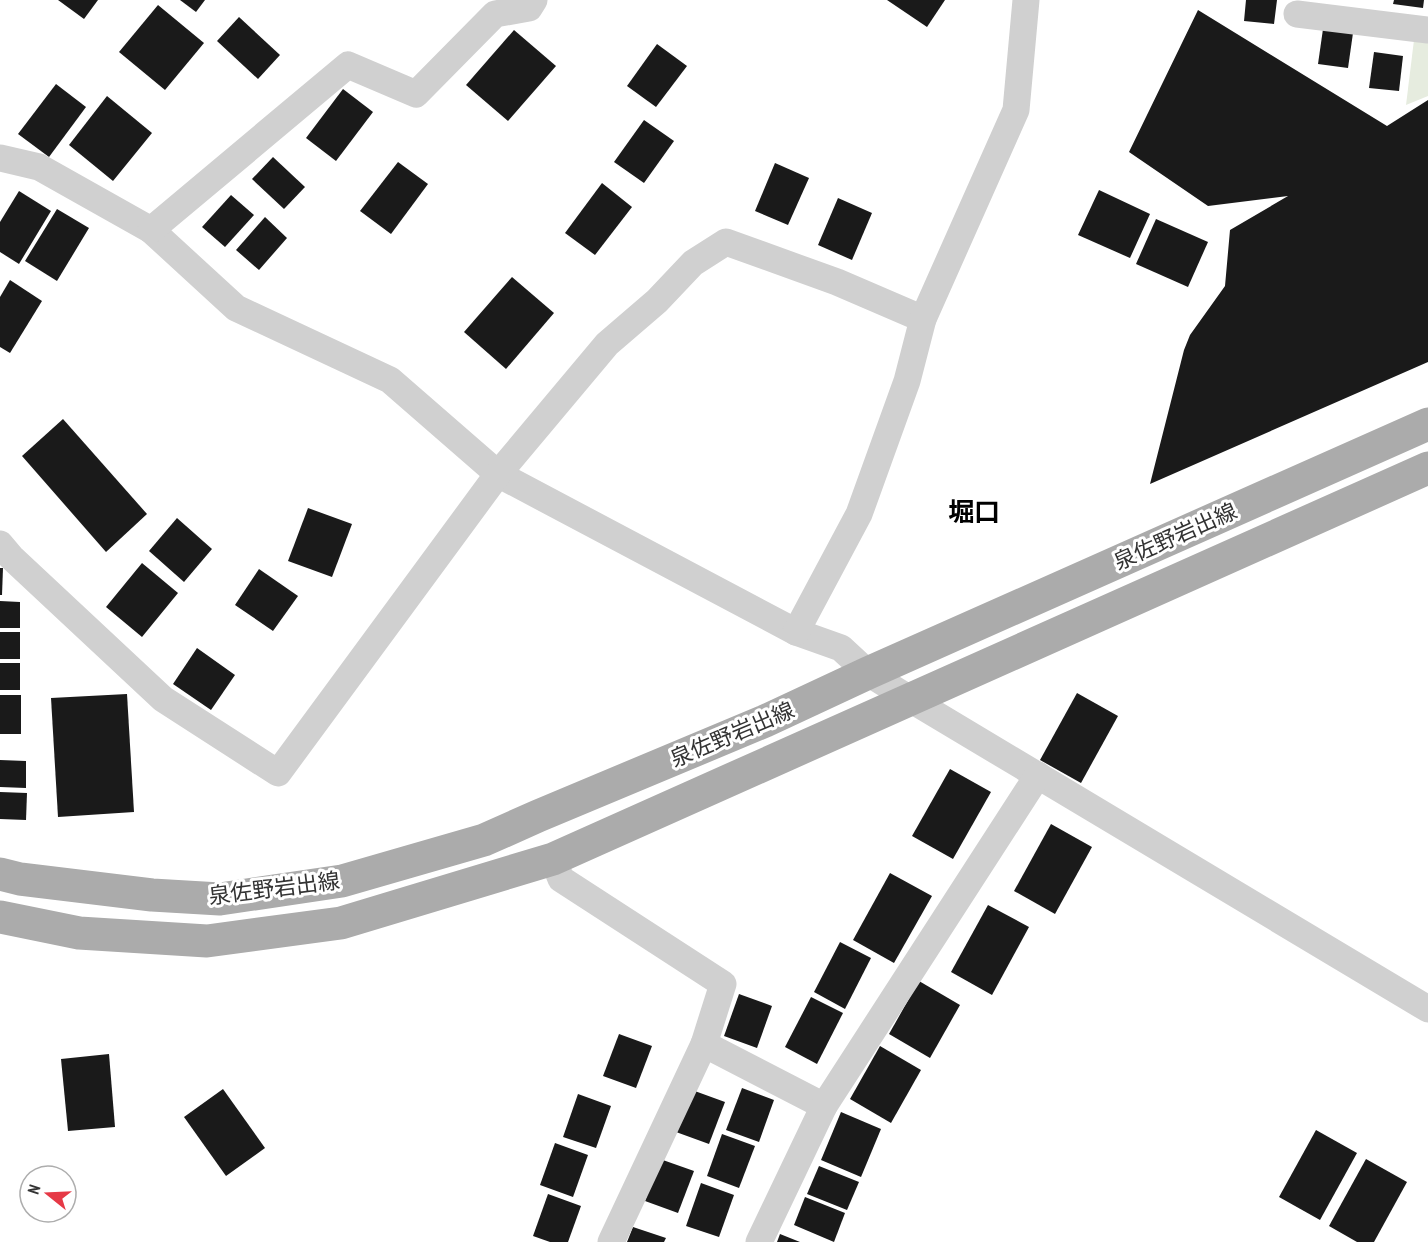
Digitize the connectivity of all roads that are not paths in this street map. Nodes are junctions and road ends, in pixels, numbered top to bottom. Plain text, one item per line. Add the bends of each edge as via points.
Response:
1 (534, 0) edge
2 (1026, 0) edge
3 (1296, 16) edge
4 (1428, 30) edge
5 (0, 158) edge
6 (151, 230) junction
7 (923, 319) junction
8 (1428, 424) edge
9 (1428, 468) edge
10 (498, 474) junction
11 (0, 544) edge
12 (796, 632) junction
13 (868, 673) junction
14 (910, 699) junction
15 (1038, 775) junction
16 (553, 859) junction
17 (0, 874) edge
18 (0, 917) edge
19 (1428, 1009) edge
20 (704, 1044) junction
21 (824, 1106) junction
22 (611, 1242) edge
23 (759, 1242) edge

1 - 6 street via 530,8 495,14 416,94 348,65
2 - 7 street via 1016,110
3 - 4 street
5 - 6 street via 39,167
6 - 10 street via 236,308 390,380
7 - 10 street via 837,282 726,242 693,263 607,344
7 - 12 street via 907,381 859,514
8 - 13 main road, 泉佐野岩出線
9 - 14 main road, 泉佐野岩出線
10 - 11 street via 278,773 163,699
10 - 12 street
12 - 13 street via 841,648
13 - 14 street
13 - 17 main road, 泉佐野岩出線 via 484,840 342,881 220,899 130,892
14 - 15 street
14 - 16 main road, 泉佐野岩出線
15 - 19 street
15 - 21 street
16 - 18 main road, 泉佐野岩出線 via 341,923 207,941 79,933
16 - 20 street via 561,879 723,984
20 - 21 street
20 - 22 street
21 - 23 street

